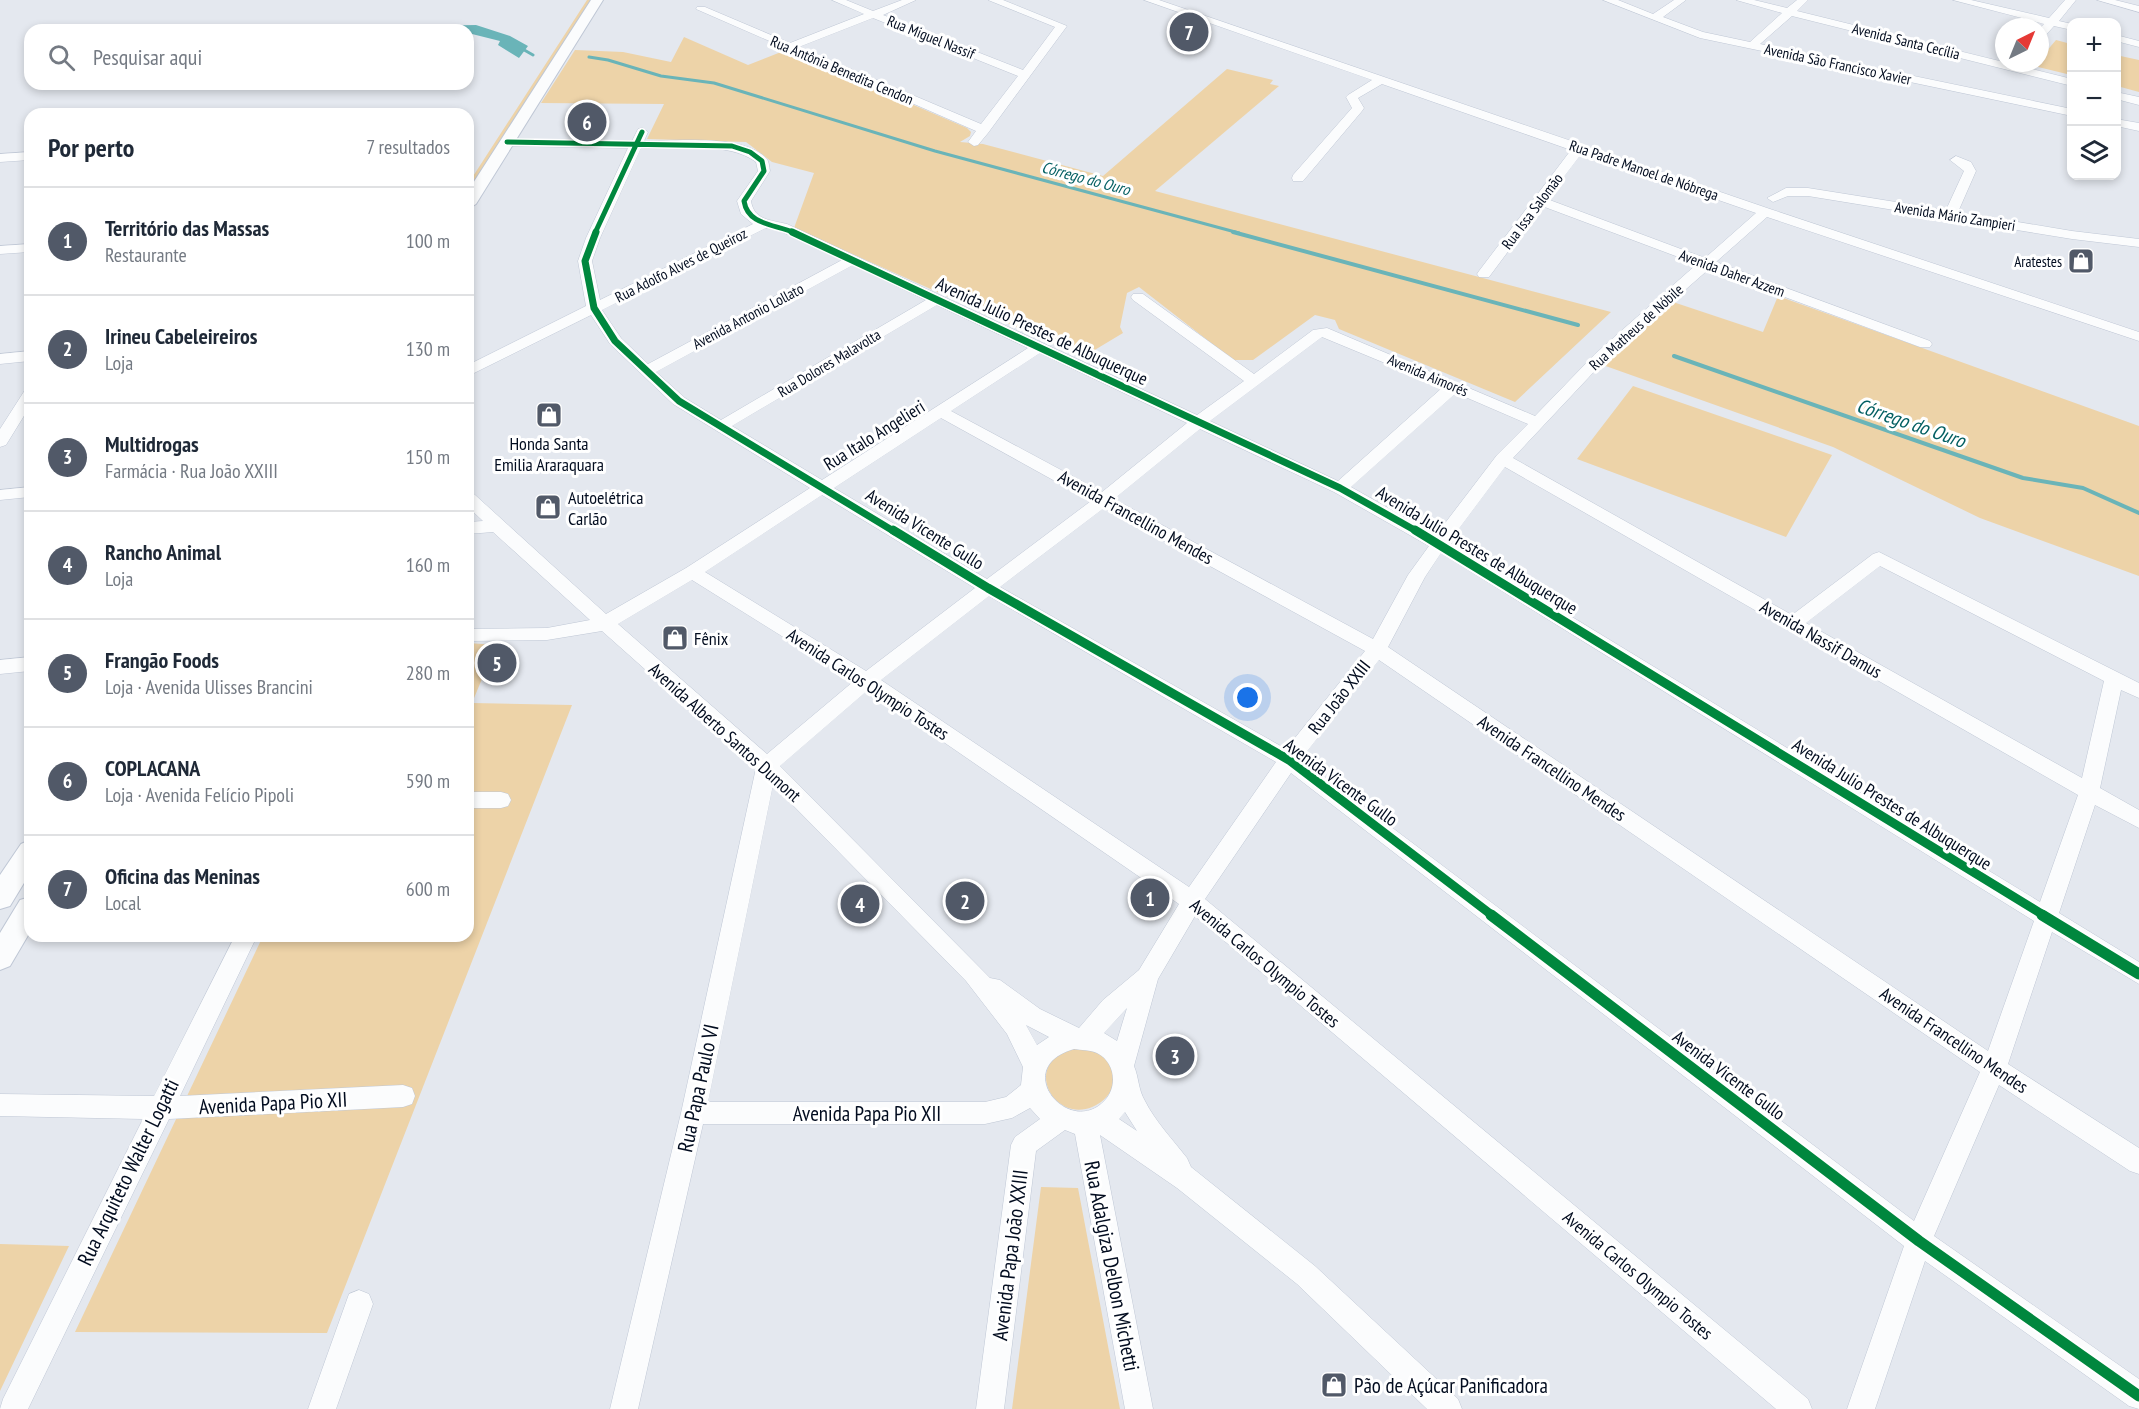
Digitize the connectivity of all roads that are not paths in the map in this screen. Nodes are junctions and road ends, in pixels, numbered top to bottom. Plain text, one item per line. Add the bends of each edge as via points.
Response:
1 (583, 0) edge
2 (597, 0) edge
3 (837, 0) edge
4 (910, 0) edge
5 (993, 0) edge
6 (1149, 0) edge
7 (1608, 0) edge
8 (1681, 0) edge
9 (1741, 0) edge
10 (1803, 0) edge
11 (1958, 0) edge
12 (2071, 0) edge
13 (2102, 0) edge
14 (701, 9) edge
15 (2139, 9) edge
16 (1790, 11) junction
17 (873, 14) junction
18 (1654, 18) junction
19 (2051, 22) junction
20 (2049, 24) edge
21 (2067, 26) edge
22 (2121, 40) edge
23 (2139, 44) edge
24 (1752, 46) junction
25 (789, 47) junction
26 (1025, 75) junction
27 (2002, 78) edge
28 (1382, 79) junction
29 (2067, 83) edge
30 (2121, 96) edge
31 (2139, 101) edge
32 (2067, 110) edge
33 (506, 116) dead end
34 (2121, 123) edge
35 (2139, 127) edge
36 (984, 130) junction
37 (639, 137) junction
38 (507, 142) junction
39 (974, 142) dead end
40 (1579, 148) junction
41 (24, 156) edge
42 (0, 158) edge
43 (1956, 160) dead end
44 (1298, 178) dead end
45 (474, 194) edge
46 (1773, 198) dead end
47 (1539, 201) junction
48 (1765, 212) junction
49 (1950, 216) junction
50 (763, 224) junction
51 (2139, 243) edge
52 (24, 248) edge
53 (0, 250) edge
54 (851, 261) junction
55 (1706, 264) junction
56 (1484, 274) dead end
57 (1138, 297) dead end
58 (936, 300) junction
59 (594, 308) junction
60 (2139, 337) edge
61 (1925, 344) dead end
62 (1038, 348) junction
63 (24, 356) edge
64 (0, 358) edge
65 (474, 368) edge
66 (646, 371) junction
67 (1254, 381) junction
68 (1454, 386) junction
69 (24, 403) edge
70 (941, 412) junction
71 (1198, 422) junction
72 (1538, 422) junction
73 (722, 426) junction
74 (0, 442) edge
75 (1503, 459) junction
76 (823, 486) junction
77 (1340, 488) junction
78 (24, 493) edge
79 (0, 495) edge
80 (1104, 499) junction
81 (474, 504) edge
82 (495, 526) junction
83 (474, 528) edge
84 (1439, 544) junction
85 (692, 572) junction
86 (988, 588) junction
87 (1794, 623) junction
88 (604, 624) junction
89 (474, 635) edge
90 (1377, 649) junction
91 (24, 665) edge
92 (0, 667) edge
93 (2114, 680) junction
94 (867, 681) junction
95 (2139, 692) edge
96 (1289, 760) junction
97 (767, 766) junction
98 (2089, 793) junction
99 (474, 800) edge
100 (501, 800) dead end
101 (2139, 820) edge
102 (24, 860) edge
103 (1, 895) edge
104 (1192, 901) junction
105 (24, 918) edge
106 (2045, 918) junction
107 (243, 942) edge
108 (0, 958) edge
109 (974, 974) junction
110 (2139, 974) edge
111 (1147, 977) junction
112 (1079, 1038) junction
113 (1994, 1068) junction
114 (1124, 1075) junction
115 (1034, 1078) junction
116 (403, 1096) dead end
117 (0, 1105) edge
118 (159, 1108) junction
119 (693, 1113) junction
120 (1081, 1120) junction
121 (2139, 1162) edge
122 (1186, 1179) junction
123 (1919, 1241) junction
124 (358, 1304) dead end
125 (2139, 1396) edge
126 (13, 1409) edge
127 (322, 1409) edge
128 (624, 1409) edge
129 (990, 1409) edge
130 (1139, 1409) edge
131 (1448, 1409) edge
132 (1798, 1409) edge
133 (1861, 1409) edge

1 - 33 main road
2 - 38 main road
3 - 17 street, Rua Miguel Nassif
4 - 17 street
5 - 26 street via 1062,26
6 - 28 street, Rua Padre Manoel de Nóbrega
7 - 18 street, Avenida São Francisco Xavier
8 - 18 street
9 - 16 street, Avenida Santa Cecília
10 - 16 street
11 - 19 street
12 - 19 street
13 - 15 street
14 - 25 street, Rua Antônia Benedita Cendon
16 - 24 street
16 - 27 street, Avenida Santa Cecília
17 - 25 street
17 - 26 street, Rua Miguel Nassif
18 - 24 street, Avenida São Francisco Xavier via 1700,35
19 - 20 street
19 - 21 street
22 - 23 street
24 - 27 street, Avenida São Francisco Xavier
25 - 36 street, Rua Antônia Benedita Cendon
26 - 36 street
27 - 29 street, Avenida Santa Cecília
27 - 32 street, Avenida São Francisco Xavier
28 - 40 street, Rua Padre Manoel de Nóbrega
28 - 44 street via 1352,98 1358,108
30 - 31 street
34 - 35 street
36 - 39 street
37 - 38 street
37 - 50 street via 732,146 757,156 764,171 744,206 750,216
37 - 59 street, Avenida Vicente Gullo via 585,261
38 - 45 main road
40 - 47 street, Rua Issa Salomão
40 - 48 street, Rua Padre Manoel de Nóbrega
41 - 42 street
43 - 49 street via 1970,171
46 - 49 street, Avenida Mário Zampieri via 1786,192 1808,192
47 - 55 street, Avenida Daher Azzem
47 - 56 street, Rua Issa Salomão
48 - 55 street, Rua Matheus de Nóbile
48 - 60 street, Rua Padre Manoel de Nóbrega
49 - 51 street, Avenida Mário Zampieri
50 - 54 street, Avenida Julio Prestes de Albuquerque via 782,227
50 - 59 street, Rua Adolfo Alves de Queiroz
52 - 53 street
54 - 58 street, Avenida Julio Prestes de Albuquerque
54 - 66 street, Avenida Antonio Lollato
55 - 61 street, Avenida Daher Azzem
55 - 72 street, Rua Matheus de Nóbile via 1600,357
57 - 67 street
58 - 62 street, Avenida Julio Prestes de Albuquerque
58 - 73 street, Rua Dolores Malavolta
59 - 65 street, Rua Adolfo Alves de Queiroz
59 - 66 street, Avenida Vicente Gullo via 615,340
62 - 70 street, Rua Italo Angelieri
62 - 71 street, Avenida Julio Prestes de Albuquerque
63 - 64 street
66 - 73 street, Avenida Vicente Gullo via 679,401
67 - 68 street, Avenida Aimorés via 1318,333 1327,332
67 - 71 street
68 - 72 street, Avenida Aimorés
68 - 77 street
69 - 74 street
70 - 76 street, Rua Italo Angelieri
70 - 80 street, Avenida Francellino Mendes
71 - 77 street, Avenida Julio Prestes de Albuquerque
71 - 80 street
72 - 75 street, Rua João XXIII
73 - 76 street, Avenida Vicente Gullo
75 - 84 street, Rua João XXIII
75 - 87 street, Avenida Nassif Damus
76 - 85 street, Rua Italo Angelieri
76 - 86 street, Avenida Vicente Gullo
77 - 84 street, Avenida Julio Prestes de Albuquerque
78 - 79 street
80 - 86 street
80 - 90 street, Avenida Francellino Mendes
81 - 82 street, Avenida Alberto Santos Dumont
82 - 83 street
82 - 88 street, Avenida Alberto Santos Dumont
84 - 90 street, Rua João XXIII via 1417,575
84 - 106 street, Avenida Julio Prestes de Albuquerque
85 - 88 street, Rua Italo Angelieri
85 - 94 street, Avenida Carlos Olympio Tostes
86 - 94 street
86 - 96 street, Avenida Vicente Gullo
87 - 93 street via 1879,558
87 - 98 street, Avenida Nassif Damus
88 - 89 street via 546,634
88 - 97 street, Avenida Alberto Santos Dumont
90 - 96 street, Rua João XXIII
90 - 113 street, Avenida Francellino Mendes
91 - 92 street
93 - 95 street
93 - 98 street
94 - 97 street
94 - 104 street, Avenida Carlos Olympio Tostes
96 - 104 street, Rua João XXIII
96 - 123 street, Avenida Vicente Gullo
97 - 109 street, Avenida Alberto Santos Dumont
97 - 119 street, Rua Papa Paulo VI
98 - 101 street, Avenida Nassif Damus
98 - 106 street
99 - 100 street
102 - 103 main road
104 - 111 street, Rua João XXIII
104 - 132 street, Avenida Carlos Olympio Tostes
105 - 108 main road
106 - 110 street, Avenida Julio Prestes de Albuquerque
106 - 113 street
107 - 118 street, Rua Arquiteto Walter Logatti
109 - 112 street, Avenida Alberto Santos Dumont via 1032,1016
109 - 115 street, Avenida Alberto Santos Dumont via 1015,1027
111 - 112 street, Rua João XXIII
111 - 114 street, Rua João XXIII
112 - 114 street via 1108,1046
112 - 115 street via 1050,1047
113 - 121 street, Avenida Francellino Mendes
113 - 123 street
114 - 120 street via 1121,1100 1112,1112
114 - 122 street via 1137,1110
115 - 119 street, Avenida Papa Pio XII via 1012,1107 985,1113
115 - 120 street via 1043,1106
116 - 118 street, Avenida Papa Pio XII
117 - 118 street, Avenida Papa Pio XII
118 - 126 street, Rua Arquiteto Walter Logatti
119 - 128 street, Rua Papa Paulo VI
120 - 122 street
120 - 129 street, Avenida Papa João XXIII via 1024,1145
120 - 130 street, Rua Adalgiza Delbon Michetti
122 - 131 street via 1306,1275
123 - 125 street, Avenida Vicente Gullo
123 - 133 street
124 - 127 street

